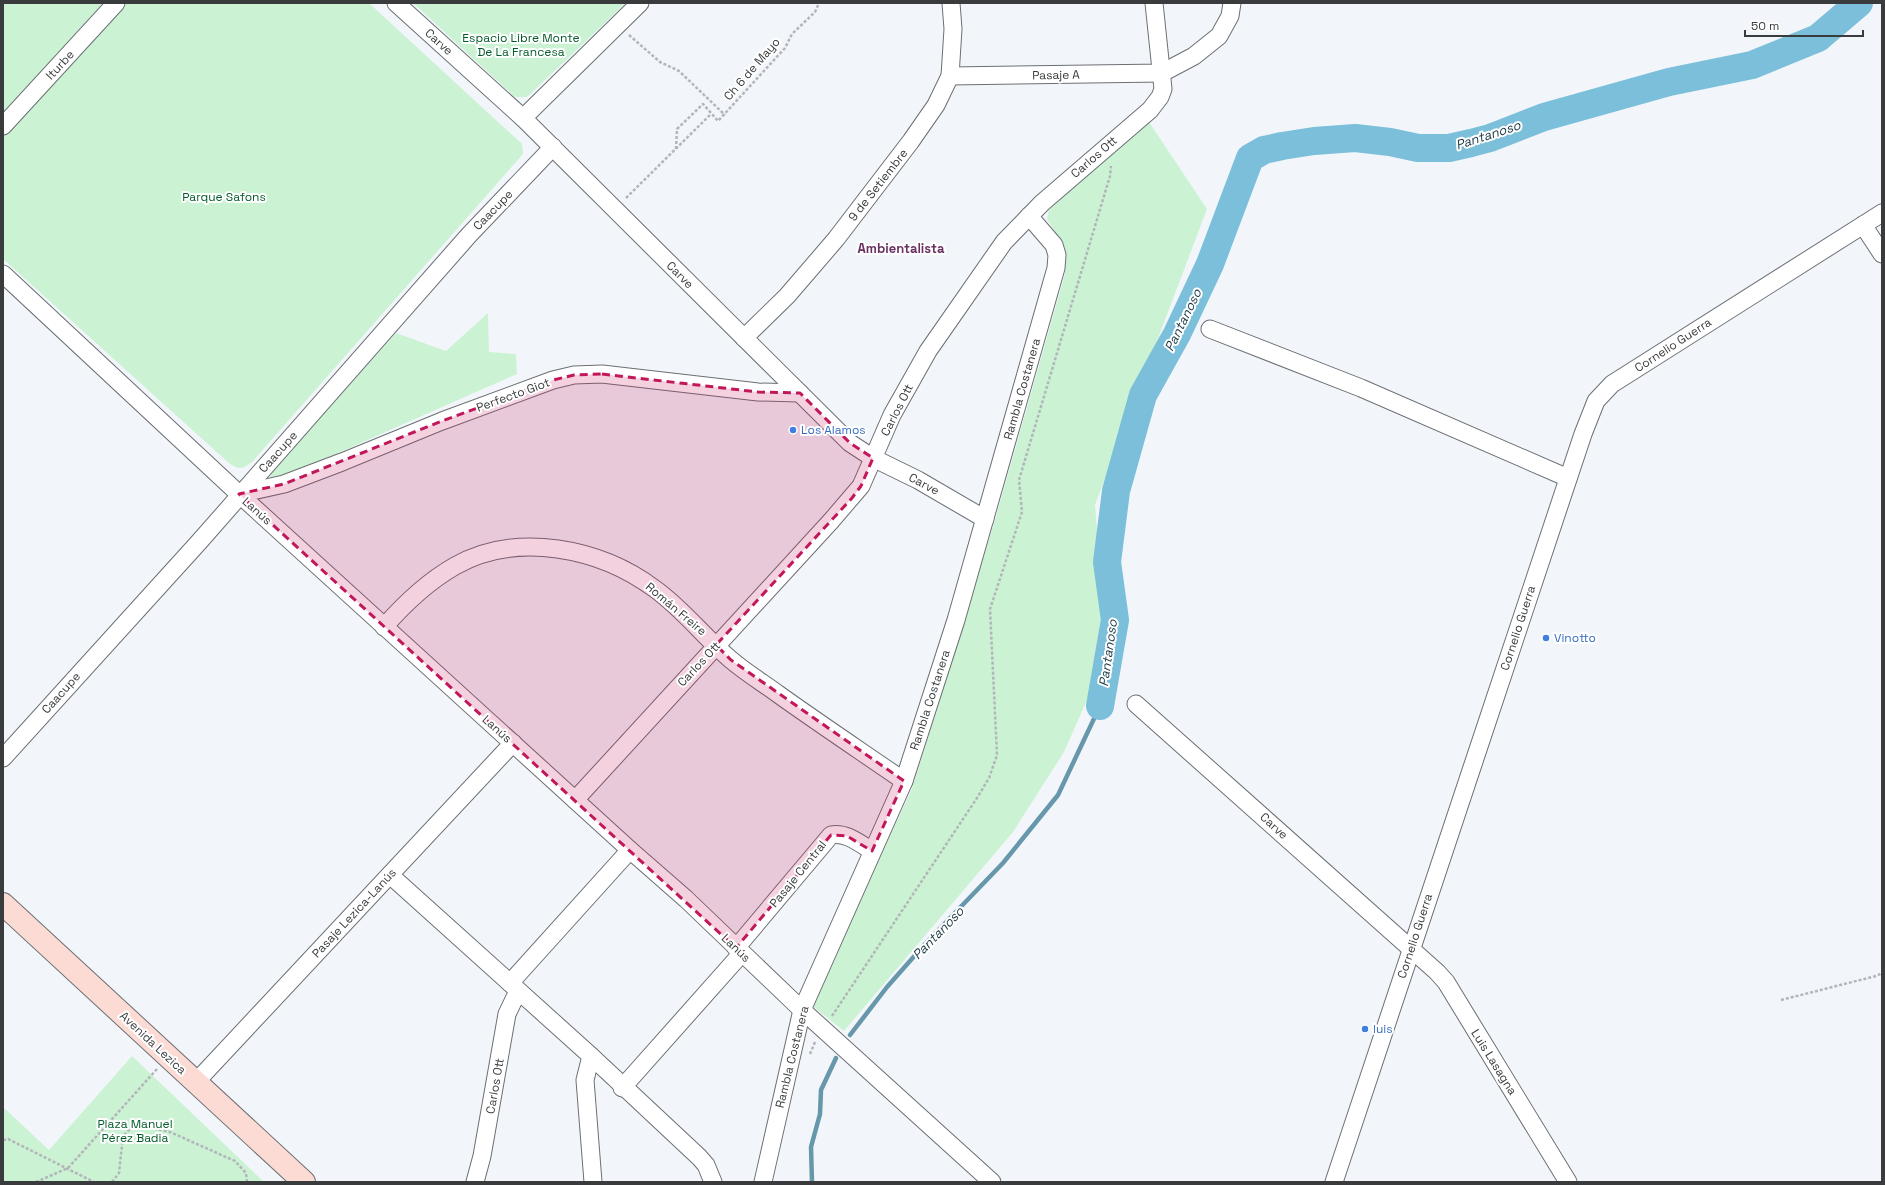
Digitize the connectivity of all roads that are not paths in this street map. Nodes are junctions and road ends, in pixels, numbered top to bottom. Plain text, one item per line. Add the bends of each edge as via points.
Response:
1 (116, 3) edge
2 (396, 3) edge
3 (640, 3) edge
4 (951, 3) edge
5 (1154, 3) edge
6 (1232, 3) edge
7 (1162, 74) junction
8 (950, 76) junction
9 (523, 118) junction
10 (3, 126) edge
11 (552, 147) junction
12 (1882, 213) edge
13 (1029, 216) junction
14 (1863, 224) junction
15 (1882, 254) edge
16 (3, 274) edge
17 (1210, 329) dead end
18 (744, 338) junction
19 (800, 393) junction
20 (873, 458) junction
21 (1568, 478) junction
22 (239, 494) junction
23 (985, 518) junction
24 (384, 626) junction
25 (716, 645) junction
26 (1136, 704) dead end
27 (513, 743) junction
28 (3, 758) edge
29 (904, 781) junction
30 (575, 800) junction
31 (630, 850) junction
32 (872, 851) junction
33 (390, 875) junction
34 (3, 904) edge
35 (1411, 949) junction
36 (739, 951) junction
37 (514, 987) junction
38 (802, 1010) junction
39 (590, 1056) junction
40 (195, 1083) junction
41 (622, 1088) junction
42 (304, 1182) edge
43 (475, 1182) edge
44 (592, 1182) edge
45 (713, 1182) edge
46 (763, 1182) edge
47 (992, 1182) edge
48 (1334, 1182) edge
49 (1568, 1182) edge

1 - 10 street, Iturbe
2 - 9 street, Carve
3 - 9 street
4 - 8 street, 9 de Setiembre via 953,29
5 - 7 street, Carlos Ott
6 - 7 street via 1230,16 1220,36 1194,56
7 - 8 street, Pasaje A
7 - 13 street, Carlos Ott via 1163,89 1150,110
8 - 18 street, 9 de Setiembre via 936,105 911,141 836,238 786,296
9 - 11 street, Carve
11 - 18 street, Carve
11 - 22 street, Caacupe via 469,234
12 - 14 street, Cornelio Guerra
13 - 20 street, Carlos Ott via 1004,242 928,351 892,416
13 - 23 street, Rambla Costanera via 1054,245 1057,255 1056,268
14 - 15 street
14 - 21 street, Cornelio Guerra via 1612,384 1596,401
16 - 22 street, Lanús
17 - 21 street via 1361,388
18 - 19 street, Carve
19 - 20 street, Carve via 850,443
19 - 22 street, Perfecto Giot via 758,392 602,374 574,375 553,380 442,421 284,484
20 - 23 street, Carve
20 - 25 street, Carlos Ott via 861,486 852,498
21 - 35 street, Cornelio Guerra
22 - 24 street, Lanús
22 - 28 street, Caacupe via 199,542
23 - 29 street, Rambla Costanera via 956,620
24 - 25 street, Román Freire via 430,581 456,566 480,555 516,548 546,548 579,553 622,568 656,589
24 - 27 street, Lanús
25 - 29 street, Román Freire via 731,660
25 - 30 street, Carlos Ott
26 - 35 street, Carve
27 - 30 street, Lanús
27 - 33 street, Pasaje Lezica-Lanús
29 - 32 street, Rambla Costanera
30 - 31 street, Lanús
31 - 36 street, Lanús via 686,899
31 - 37 street, Carlos Ott
32 - 36 street, Pasaje Central via 847,836 831,835
32 - 38 street, Rambla Costanera
33 - 37 street
33 - 40 street, Pasaje Lezica-Lanús
34 - 40 street, Avenida Lezica
35 - 48 street, Cornelio Guerra
35 - 49 street, Luis Lasagna via 1446,982
36 - 38 street, Lanús
36 - 41 street
37 - 39 street
37 - 43 street, Carlos Ott
38 - 46 street, Rambla Costanera
38 - 47 street, Lanús
39 - 41 street
39 - 44 street via 585,1080
40 - 42 street, Avenida Lezica
41 - 45 street via 706,1164

